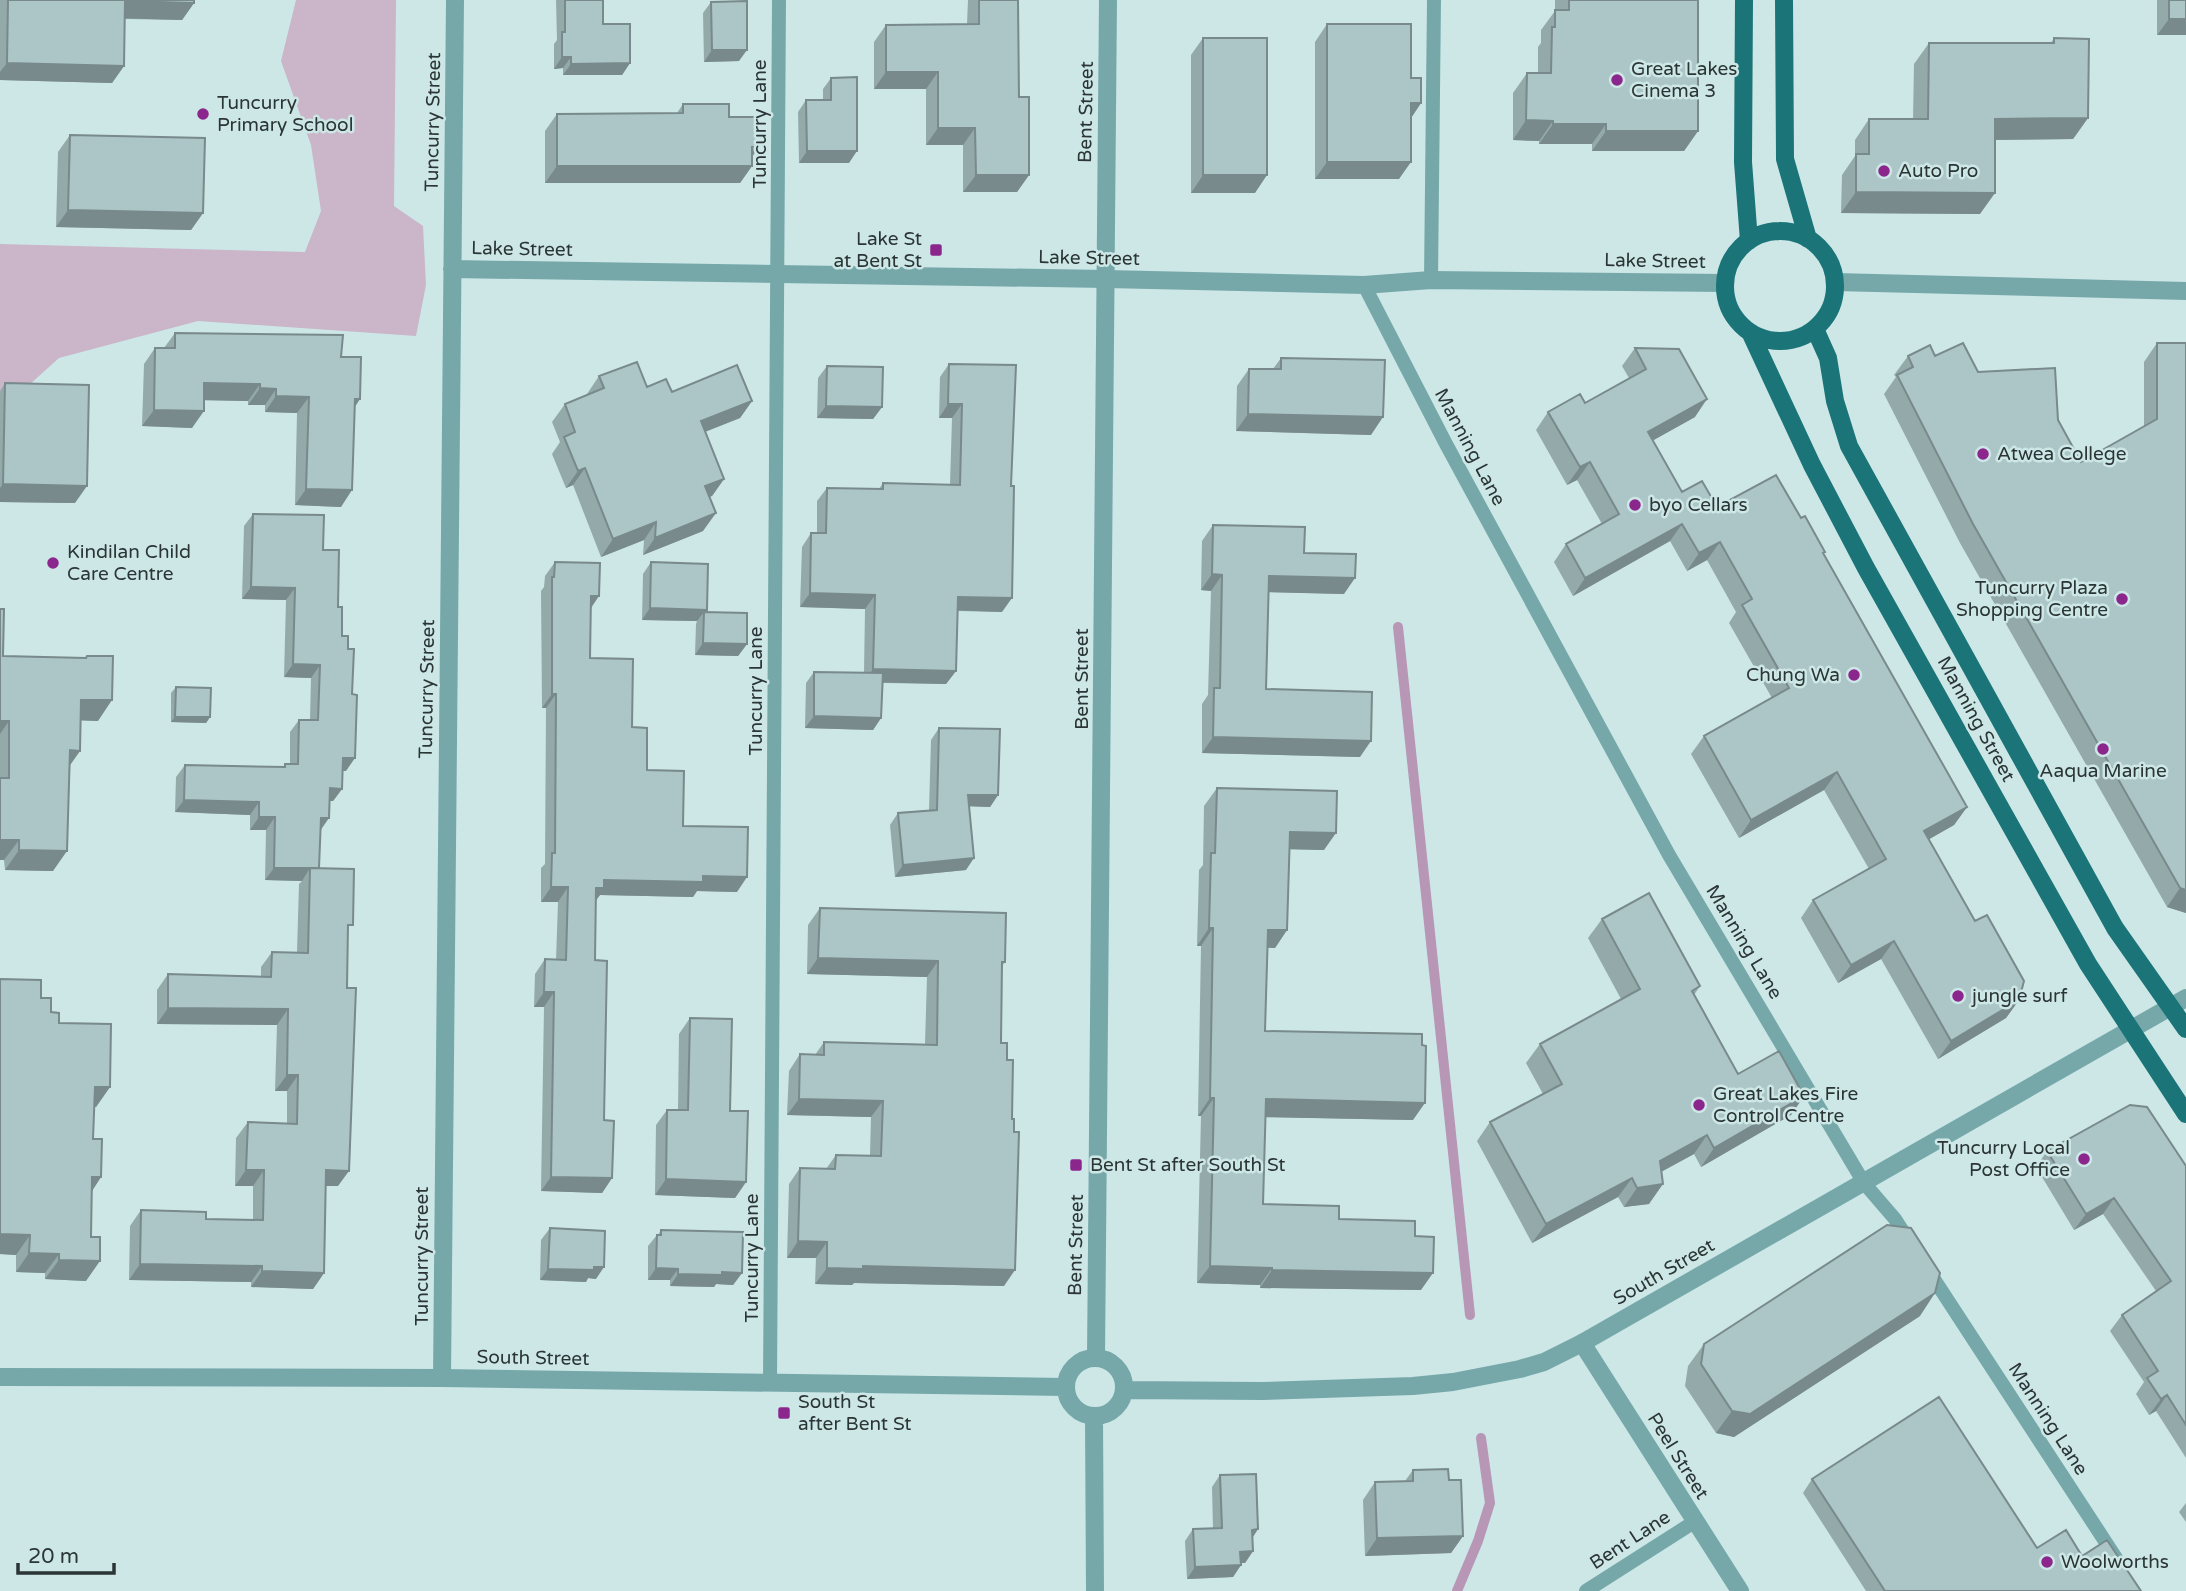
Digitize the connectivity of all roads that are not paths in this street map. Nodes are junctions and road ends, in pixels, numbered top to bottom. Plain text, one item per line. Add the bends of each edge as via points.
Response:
1 (455, 0) edge
2 (779, 0) edge
3 (1108, 0) edge
4 (1434, 0) edge
5 (1744, 0) edge
6 (1784, 0) edge
7 (1808, 239) junction
8 (1749, 241) junction
9 (452, 269) junction
10 (779, 273) junction
11 (1106, 279) junction
12 (1431, 280) junction
13 (1835, 282) junction
14 (1725, 283) junction
15 (1364, 285) junction
16 (2186, 291) edge
17 (1815, 329) junction
18 (1750, 332) junction
19 (2186, 999) edge
20 (2170, 1008) junction
21 (2186, 1029) edge
22 (2130, 1030) junction
23 (2186, 1114) edge
24 (1864, 1183) junction
25 (1582, 1343) junction
26 (1096, 1358) junction
27 (0, 1377) edge
28 (442, 1378) junction
29 (770, 1382) junction
30 (1065, 1387) junction
31 (1124, 1390) junction
32 (1094, 1417) junction
33 (1694, 1522) junction
34 (2124, 1569) edge
35 (1095, 1591) edge
36 (1586, 1591) edge
37 (1741, 1591) edge

1 - 9 street, Tuncurry Street
2 - 10 lane, Tuncurry Lane
3 - 11 street, Bent Street
4 - 12 lane
5 - 8 main road via 1743,162
6 - 7 main road via 1785,159
7 - 8 main road via 1778,231
7 - 13 main road via 1827,257
8 - 14 main road via 1733,259
9 - 10 street, Lake Street
9 - 28 street, Tuncurry Street
10 - 11 street, Lake Street
10 - 29 lane, Tuncurry Lane
11 - 15 street, Lake Street
11 - 26 street, Bent Street
12 - 14 street, Lake Street
12 - 15 street, Lake Street
13 - 16 street
13 - 17 main road via 1830,309
14 - 18 main road via 1731,310
15 - 24 lane, Manning Lane via 1669,855
17 - 18 main road via 1781,341
17 - 20 main road, Manning Street via 1828,358 1849,446 2115,928
18 - 22 main road, Manning Street via 1866,568 2088,964
19 - 20 street, South Street
20 - 21 main road, Manning Street
20 - 22 street, South Street
22 - 23 main road, Manning Street
22 - 24 street, South Street
24 - 25 street, South Street
24 - 34 lane, Manning Lane via 1895,1219
25 - 31 street, South Street via 1544,1362 1453,1382 1262,1391
25 - 33 street, Peel Street
26 - 30 street via 1074,1366
26 - 31 street via 1117,1367
27 - 28 street, South Street
28 - 29 street, South Street
29 - 30 street, South Street
30 - 32 street via 1073,1408
31 - 32 street via 1115,1409
32 - 35 street
33 - 36 lane, Bent Lane
33 - 37 street, Peel Street

